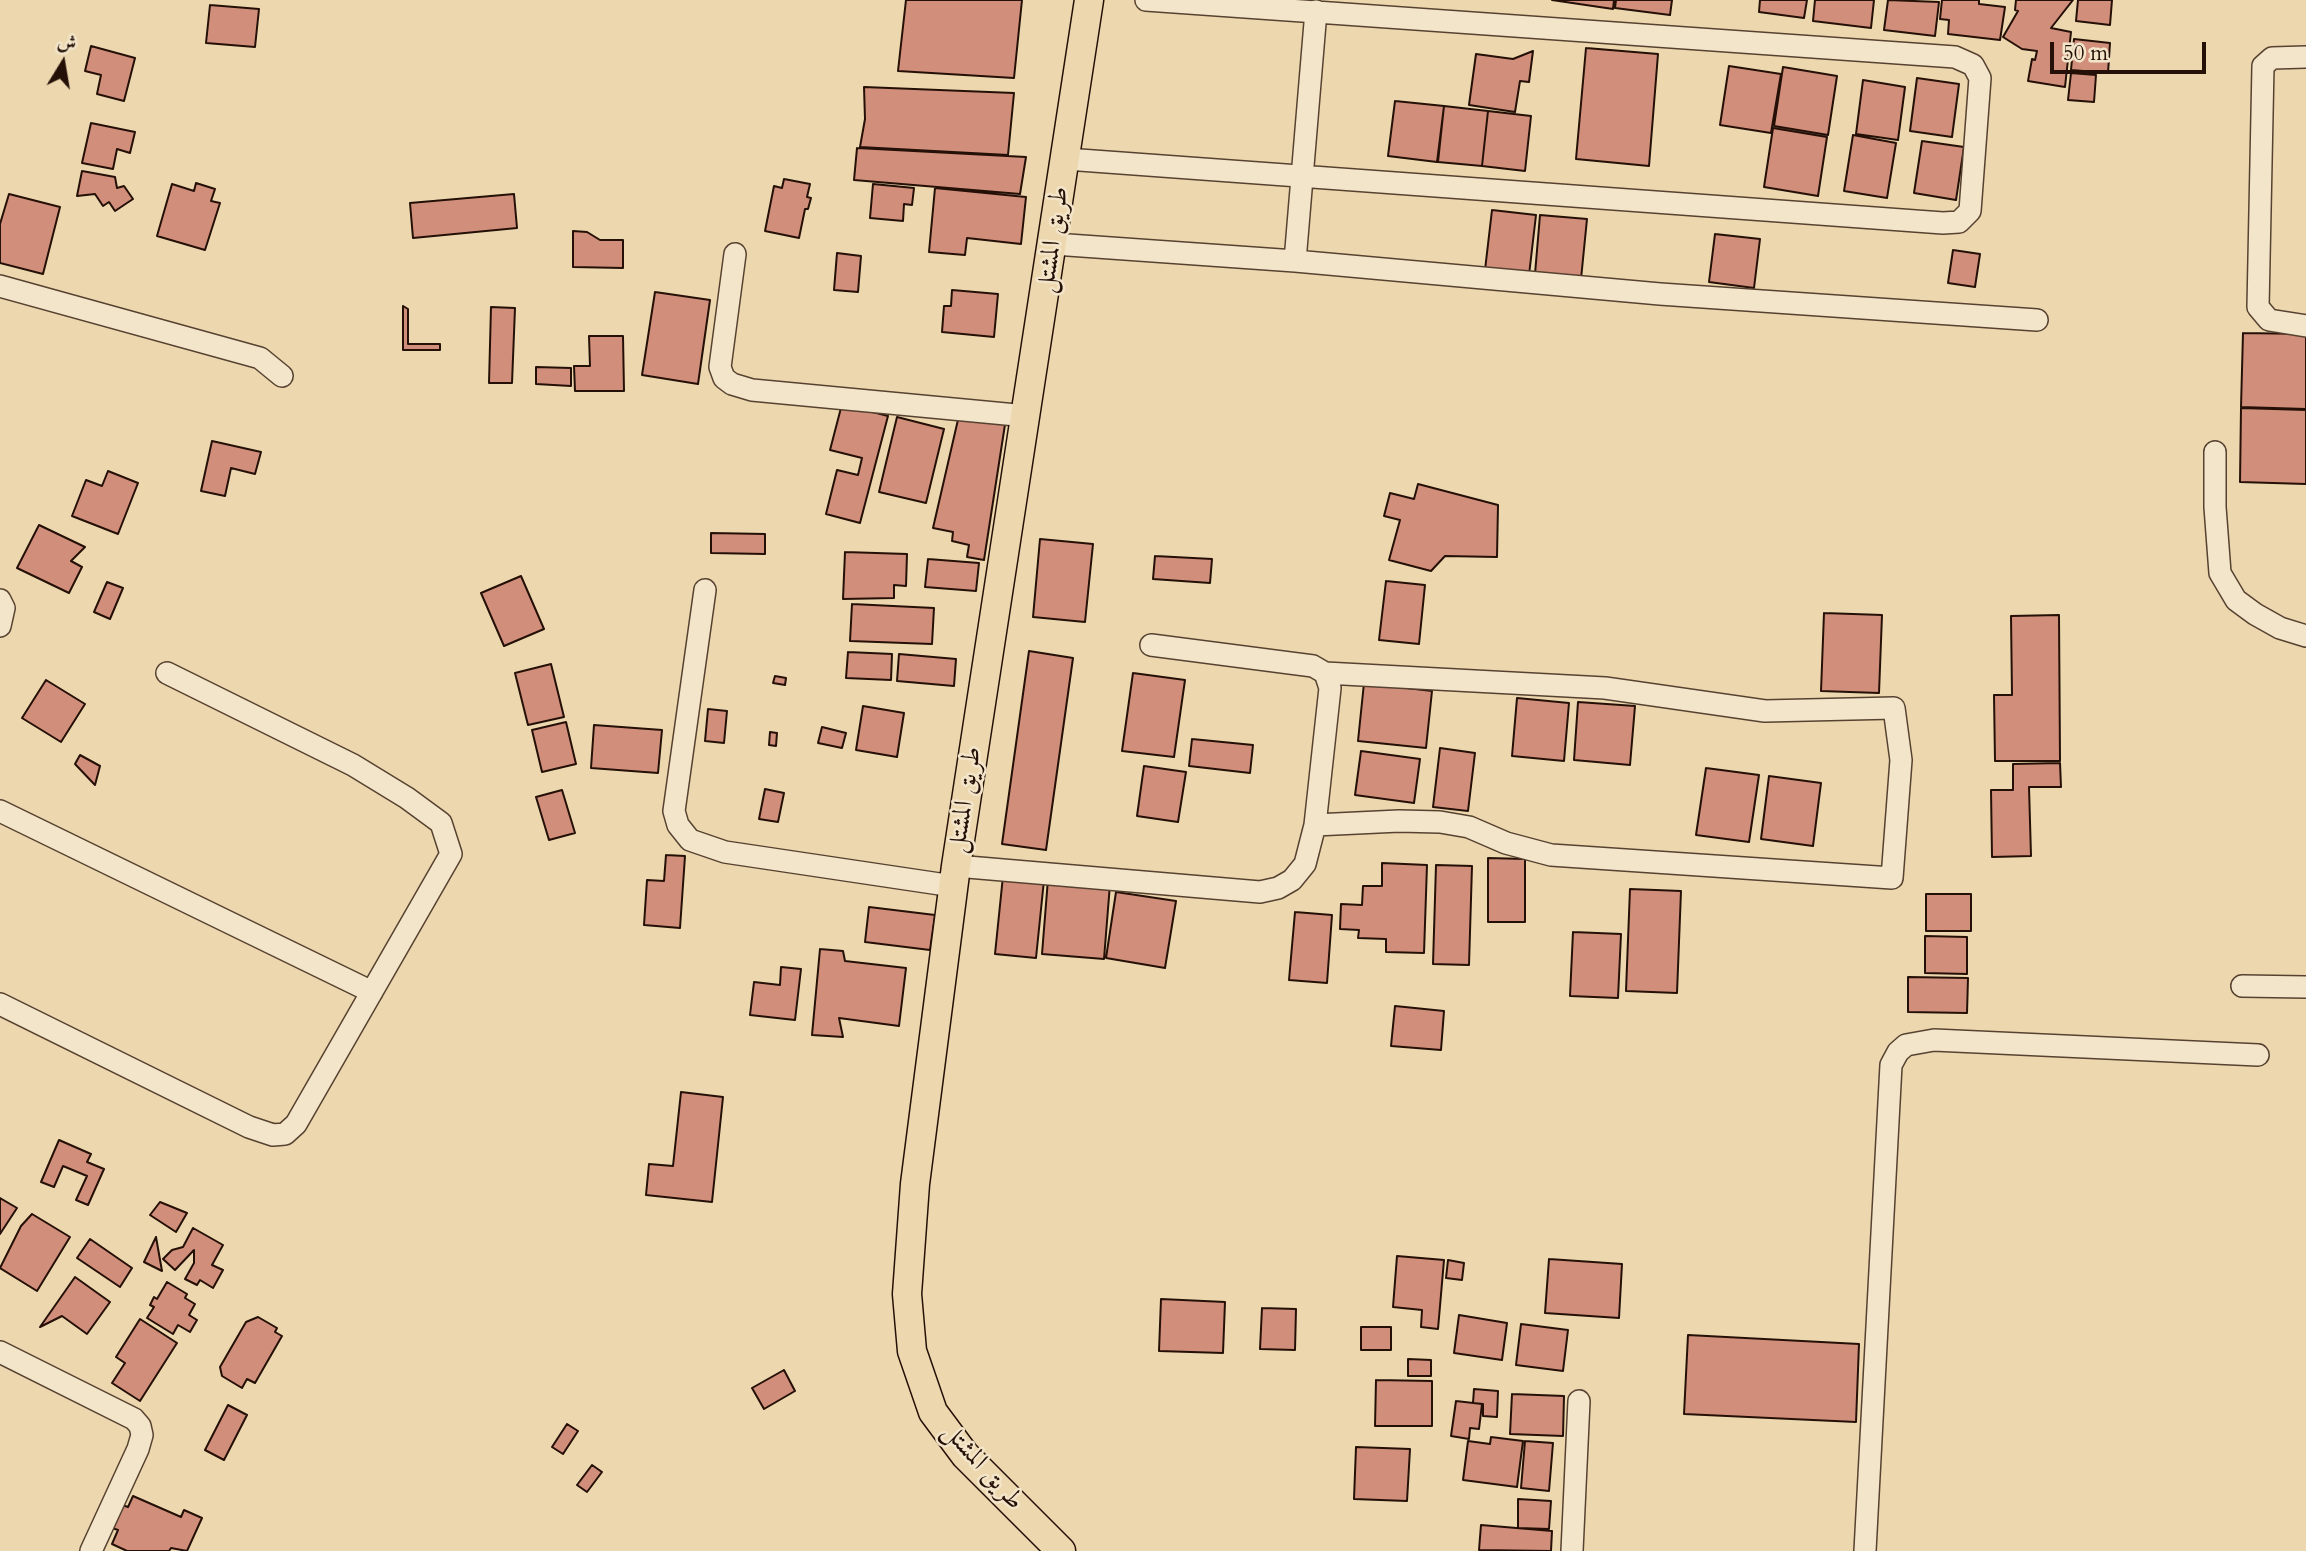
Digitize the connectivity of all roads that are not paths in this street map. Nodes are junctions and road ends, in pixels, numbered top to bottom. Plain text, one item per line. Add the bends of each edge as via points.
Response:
1 (1089, 0) edge
2 (1146, 0) edge
3 (1316, 11) junction
4 (2306, 57) edge
5 (1066, 159) junction
6 (1301, 174) junction
7 (1054, 244) junction
8 (735, 254) dead end
9 (1296, 261) junction
10 (0, 286) edge
11 (2037, 320) dead end
12 (2306, 326) edge
13 (282, 376) dead end
14 (1027, 416) junction
15 (2215, 452) dead end
16 (705, 590) dead end
17 (0, 600) edge
18 (0, 626) edge
19 (2306, 636) edge
20 (1151, 645) dead end
21 (167, 673) dead end
22 (1325, 673) junction
23 (0, 811) edge
24 (1315, 825) junction
25 (955, 876) junction
26 (2242, 986) dead end
27 (2306, 987) edge
28 (372, 992) junction
29 (0, 1004) edge
30 (2258, 1055) dead end
31 (0, 1352) edge
32 (1579, 1402) dead end
33 (91, 1551) edge
34 (1061, 1551) edge
35 (1573, 1551) edge
36 (1865, 1551) edge

1 - 5 main road, طريق المشتل
2 - 3 street
3 - 6 street
3 - 6 street via 1955,57 1973,65 1980,78 1970,211 1959,222 1943,223
4 - 12 street via 2272,58 2263,66 2258,307 2269,320
5 - 6 street
5 - 7 main road, طريق المشتل
6 - 9 street
7 - 9 street
7 - 14 main road, طريق المشتل
8 - 14 street via 720,367 732,384 752,390
9 - 11 street via 1660,294
10 - 13 street via 260,358
14 - 25 main road, طريق المشتل
15 - 19 street via 2220,573 2245,607 2280,628
16 - 25 street via 674,811 690,840 725,852
17 - 18 street via 4,608
20 - 22 street via 1313,666
21 - 28 street via 353,765 441,823 451,854
22 - 24 street via 1330,688
22 - 24 street via 1605,688 1765,711 1894,709 1901,760 1892,878 1551,855 1440,822
23 - 28 street
24 - 25 street via 1305,864 1292,880 1260,892
25 - 34 main road, طريق المشتل via 915,1184 908,1294 912,1351 933,1412 965,1455
26 - 27 street
28 - 29 street via 296,1124 285,1134 273,1135
30 - 36 street via 1934,1040 1906,1045 1898,1052 1891,1065
31 - 33 street via 140,1426 138,1449
32 - 35 street

